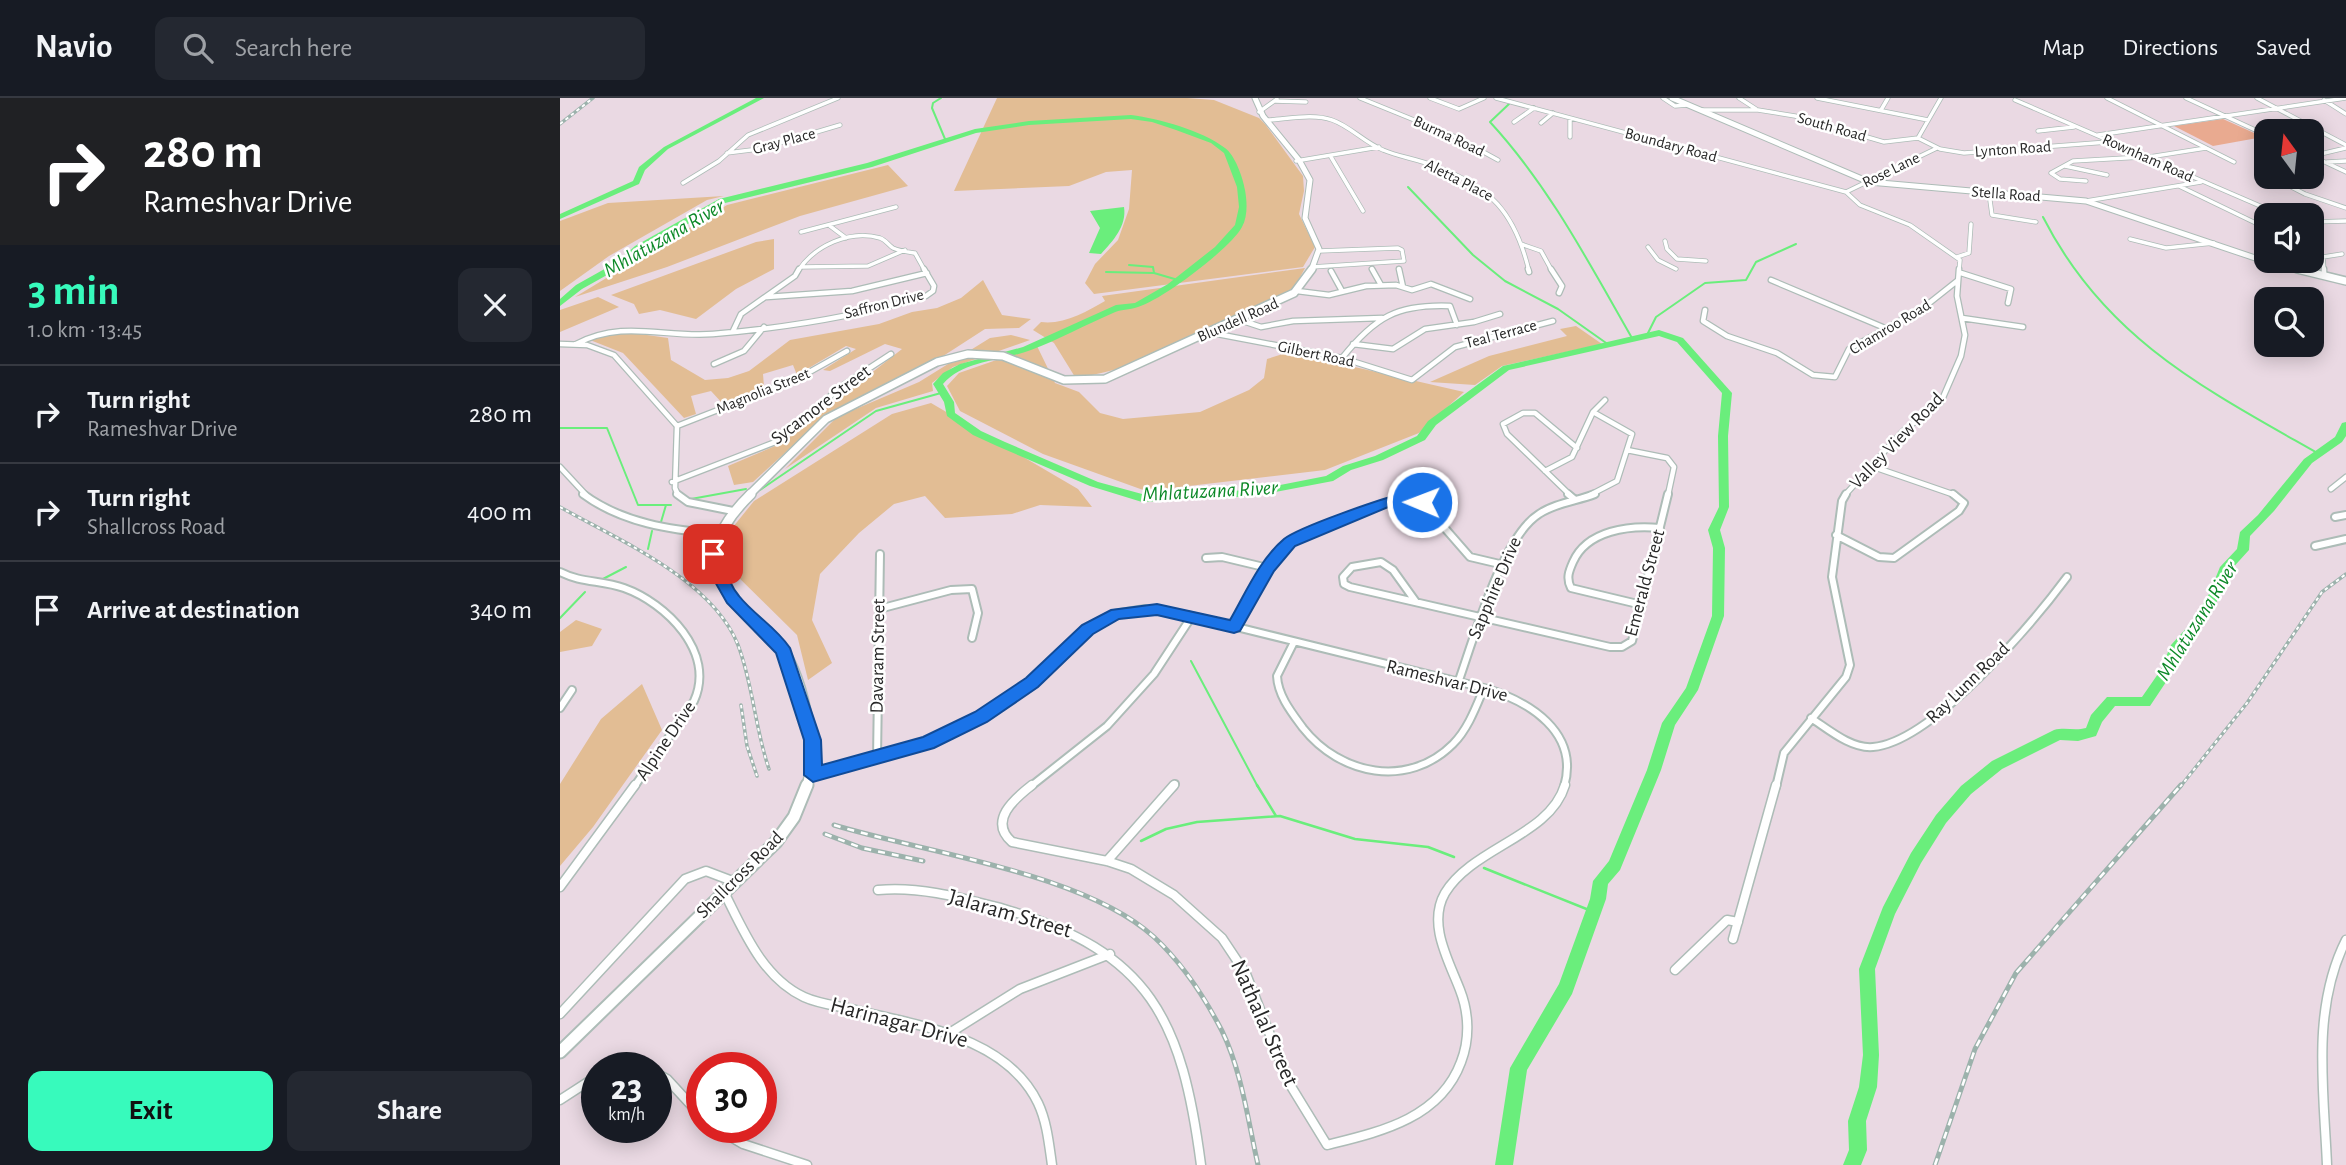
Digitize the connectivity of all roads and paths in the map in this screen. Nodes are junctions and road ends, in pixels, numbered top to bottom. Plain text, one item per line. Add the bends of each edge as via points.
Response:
1 (838, 98) edge
2 (1255, 98) edge
3 (1360, 98) edge
4 (1430, 98) edge
5 (1484, 98) edge
6 (1496, 98) edge
7 (1663, 98) edge
8 (1672, 98) edge
9 (1739, 98) edge
10 (1817, 98) edge
11 (1888, 98) edge
12 (1941, 98) edge
13 (2028, 98) edge
14 (2107, 98) edge
15 (2186, 98) edge
16 (2257, 98) edge
17 (2346, 98) edge
18 (2321, 99) edge
19 (1277, 100) edge
20 (1306, 102) dead end
21 (1687, 105) junction
22 (2274, 107) junction
23 (1535, 108) junction
24 (1699, 110) junction
25 (1758, 110) junction
26 (1881, 110) junction
27 (1259, 113) junction
28 (1553, 113) junction
29 (2346, 114) edge
30 (2222, 115) junction
31 (1570, 118) junction
32 (1268, 120) junction
33 (1928, 120) junction
34 (1514, 122) dead end
35 (1520, 122) dead end
36 (1541, 123) dead end
37 (2161, 124) junction
38 (840, 125) dead end
39 (2076, 127) junction
40 (2254, 130) edge
41 (2038, 131) dead end
42 (2096, 135) junction
43 (1570, 137) dead end
44 (1918, 138) junction
45 (2111, 142) junction
46 (2346, 147) edge
47 (1379, 148) junction
48 (1937, 148) junction
49 (2206, 148) junction
50 (727, 153) junction
51 (2324, 153) edge
52 (1331, 156) junction
53 (2146, 157) junction
54 (1498, 159) dead end
55 (1296, 161) junction
56 (2346, 161) edge
57 (2234, 162) dead end
58 (2326, 162) joint
59 (2065, 166) junction
60 (2346, 172) edge
61 (2107, 175) dead end
62 (2086, 181) dead end
63 (2203, 181) junction
64 (1869, 182) junction
65 (683, 183) dead end
66 (2179, 186) junction
67 (2295, 189) edge
68 (1846, 191) junction
69 (1989, 192) junction
70 (2099, 197) junction
71 (2086, 201) junction
72 (2254, 203) edge
73 (2099, 205) junction
74 (896, 207) dead end
75 (2346, 208) edge
76 (1363, 211) dead end
77 (2346, 221) edge
78 (2036, 222) dead end
79 (2254, 222) edge
80 (2324, 222) edge
81 (1971, 224) dead end
82 (830, 226) junction
83 (801, 232) dead end
84 (846, 238) junction
85 (2130, 239) dead end
86 (1665, 241) dead end
87 (2215, 243) junction
88 (1521, 244) junction
89 (1648, 247) dead end
90 (905, 250) junction
91 (1319, 251) junction
92 (2342, 254) dead end
93 (1958, 257) junction
94 (1706, 261) dead end
95 (801, 267) junction
96 (1312, 267) junction
97 (1372, 269) dead end
98 (1399, 269) dead end
99 (1676, 269) dead end
100 (1331, 271) dead end
101 (1529, 272) dead end
102 (927, 273) junction
103 (2324, 274) junction
104 (1960, 276) junction
105 (1771, 280) dead end
106 (2346, 281) edge
107 (1381, 285) junction
108 (1403, 287) junction
109 (1297, 290) junction
110 (1342, 291) junction
111 (1559, 293) dead end
112 (765, 298) junction
113 (1470, 299) dead end
114 (2008, 303) dead end
115 (1705, 310) dead end
116 (1500, 314) dead end
117 (1382, 317) junction
118 (1962, 318) junction
119 (1240, 320) junction
120 (1318, 320) junction
121 (1553, 321) dead end
122 (1457, 325) junction
123 (764, 327) junction
124 (2023, 327) dead end
125 (1885, 328) junction
126 (1313, 329) dead end
127 (733, 331) junction
128 (1212, 333) junction
129 (560, 344) edge
130 (576, 344) junction
131 (1353, 344) junction
132 (847, 351) dead end
133 (891, 354) dead end
134 (968, 354) joint
135 (1342, 358) junction
136 (715, 363) dead end
137 (1418, 378) joint
138 (1605, 400) dead end
139 (1593, 412) junction
140 (677, 426) junction
141 (1577, 448) junction
142 (1628, 450) junction
143 (1871, 466) junction
144 (560, 467) edge
145 (1545, 471) junction
146 (2346, 477) edge
147 (672, 482) junction
148 (2331, 489) dead end
149 (1574, 499) junction
150 (733, 511) junction
151 (2346, 515) edge
152 (2334, 517) dead end
153 (1660, 528) junction
154 (718, 534) junction
155 (1836, 535) junction
156 (2346, 539) edge
157 (2315, 546) dead end
158 (880, 554) dead end
159 (1206, 558) dead end
160 (1504, 565) junction
161 (1268, 568) junction
162 (560, 572) edge
163 (2067, 577) dead end
164 (1416, 602) junction
165 (1642, 605) junction
166 (879, 609) junction
167 (1192, 616) junction
168 (1482, 617) junction
169 (1234, 627) junction
170 (972, 638) dead end
171 (1294, 642) junction
172 (1458, 683) junction
173 (1484, 688) junction
174 (572, 690) dead end
175 (560, 708) edge
176 (1811, 718) junction
177 (877, 758) junction
178 (813, 775) junction
179 (1175, 784) dead end
180 (1107, 862) junction
181 (737, 883) junction
182 (560, 887) edge
183 (878, 890) dead end
184 (725, 894) junction
185 (1738, 922) junction
186 (1733, 939) dead end
187 (2346, 940) edge
188 (1110, 954) junction
189 (1675, 970) dead end
190 (560, 1014) edge
191 (948, 1034) junction
192 (560, 1052) edge
193 (672, 1084) edge
194 (581, 1086) edge
195 (560, 1100) edge
196 (686, 1100) edge
197 (741, 1143) edge
198 (1327, 1145) joint
199 (807, 1165) edge
200 (1052, 1165) edge
201 (1201, 1165) edge
202 (2327, 1165) edge

1 - 50 street via 752,133
2 - 27 street
3 - 54 street, Burma Road
4 - 5 street via 1459,110
6 - 23 street, Boundary Road
7 - 21 street via 1675,106
8 - 21 street, Stella Road
9 - 25 street
10 - 26 street
11 - 26 street
12 - 33 street
13 - 39 street, Rownham Road via 2015,100
14 - 37 street
15 - 30 street
16 - 22 street
17 - 18 street
18 - 22 street
18 - 29 street
19 - 20 street
19 - 27 street
21 - 24 street, Stella Road
22 - 30 street
22 - 46 street
23 - 28 street, Boundary Road
23 - 34 street
23 - 35 street
24 - 25 street, South Road
24 - 64 street, Stella Road
25 - 44 street, South Road via 1812,120 1884,142
26 - 33 street
27 - 32 street
28 - 31 street, Boundary Road
28 - 36 street
30 - 37 street
30 - 40 street
31 - 43 street
31 - 68 street, Boundary Road
32 - 47 street, Aletta Place via 1324,118
32 - 55 street
33 - 44 street
37 - 42 street
37 - 49 street
38 - 50 street, Gray Place via 759,149
39 - 41 street
39 - 42 street, Rownham Road
42 - 45 street, Rownham Road
44 - 48 street, Lynton Road
45 - 48 street, Lynton Road via 1980,153
45 - 53 street, Rownham Road
46 - 51 street
47 - 52 street
47 - 88 street, Aletta Place via 1436,166 1493,196
48 - 64 street, Rose Lane
49 - 53 street
49 - 57 street
50 - 65 street
52 - 55 street
52 - 76 street
53 - 59 street via 2073,161
53 - 63 street, Rownham Road
55 - 91 street via 1309,178 1305,218
56 - 58 street
58 - 60 street
59 - 61 street
59 - 62 street via 2051,173 2060,179
63 - 66 street
63 - 72 street, Rownham Road
64 - 68 street, Rose Lane
64 - 69 street, Stella Road
66 - 70 street
66 - 79 street
67 - 75 street
68 - 93 street via 1857,203 1910,225
69 - 71 street, Stella Road
69 - 78 street via 1992,215
70 - 71 street
70 - 73 street
71 - 73 street, Stella Road
73 - 87 street, Stella Road
74 - 82 street
77 - 80 street
81 - 93 street via 1969,253
82 - 83 street
82 - 84 street
84 - 90 street, Saffron Drive via 861,234
84 - 95 street, Saffron Drive via 813,251
85 - 87 street via 2166,248
86 - 94 street via 1677,259
87 - 103 street, Stella Road via 2276,265
88 - 101 street, Aletta Place
88 - 111 street via 1541,251 1562,286
89 - 99 street via 1655,258
90 - 95 street via 887,262 865,267
90 - 102 street, Saffron Drive via 918,254
91 - 96 street, Blundell Road
91 - 96 street via 1398,248 1404,261
92 - 103 street via 2323,257
93 - 104 street, Valley View Road
95 - 112 street, Saffron Drive
96 - 109 street, Blundell Road
97 - 107 street
98 - 108 street
100 - 110 street
102 - 112 street via 852,291
102 - 123 street, Saffron Drive via 934,289 920,298 864,312
103 - 106 street, Stella Road
104 - 114 street via 2011,289
104 - 118 street, Valley View Road via 1957,296
104 - 125 street, Chamroo Road via 1923,308
105 - 125 street
107 - 108 street
107 - 110 street
108 - 113 street via 1416,290 1433,284
109 - 110 street via 1324,295
109 - 119 street, Blundell Road
112 - 127 street, Saffron Drive via 741,314
115 - 125 street, Chamroo Road via 1703,321 1712,331 1774,352 1829,379 1835,377 1849,349
116 - 122 street
117 - 120 street
117 - 122 street via 1403,307 1450,306
117 - 131 street
118 - 124 street
118 - 143 street, Valley View Road via 1964,345 1941,402 1903,431
119 - 120 street via 1261,327
119 - 128 street, Blundell Road
120 - 126 street
121 - 137 street, Teal Terrace via 1455,347
122 - 131 street via 1425,328 1393,349
123 - 127 street, Saffron Drive
123 - 136 street via 744,351
127 - 130 street, Saffron Drive via 685,335 614,328
128 - 134 street, Blundell Road via 1105,379 1072,381 992,354
128 - 135 street, Gilbert Road
129 - 130 street
130 - 140 street via 614,355
131 - 135 street
132 - 140 street, Magnolia Street via 806,375
133 - 147 street, Sycamore Street via 842,386 778,441
134 - 150 street, Shallcross Road via 943,360 836,412
135 - 137 street, Gilbert Road via 1405,379
138 - 139 street
139 - 141 street
139 - 142 street via 1631,432
140 - 147 street
141 - 145 street via 1570,459
141 - 145 street via 1539,414 1523,413 1505,422 1507,434
142 - 149 street, Sapphire Drive via 1616,484
142 - 153 street, Emerald Street via 1673,463
143 - 155 street, Valley View Road via 1844,495
143 - 155 street via 1954,494 1964,503 1959,512 1894,558 1880,557
144 - 154 street via 575,487 614,511 664,528
145 - 149 street
146 - 148 street
147 - 150 street via 682,501
149 - 160 street, Sapphire Drive via 1522,526
150 - 154 street, Shallcross Road
151 - 152 street
153 - 165 street, Emerald Street
153 - 165 street via 1633,526 1585,545 1575,553 1568,578 1571,588
154 - 178 street, Shallcross Road via 713,554 717,573 744,614 776,640 792,671 813,740
155 - 176 street, Valley View Road via 1832,578 1850,666
156 - 157 street
158 - 166 street, Davaram Street
159 - 161 street via 1222,557
160 - 161 street via 1465,554 1422,502 1405,498 1298,537
160 - 168 street, Sapphire Drive
161 - 169 street
162 - 182 street, Alpine Drive via 581,583 625,588 671,616 685,635 701,677 696,699 680,724
163 - 176 street, Ray Lunn Road via 2048,603 1942,712 1912,733 1882,746 1866,746
164 - 164 street via 1346,586 1343,577 1352,567 1381,562 1393,570
164 - 168 street
165 - 168 street, Emerald Street via 1632,641 1616,648
166 - 170 street via 972,589 978,618
166 - 177 street, Davaram Street
167 - 169 street, Rameshvar Drive
167 - 177 street, Rameshvar Drive via 1143,609 1106,617 1032,683 990,712 944,736
167 - 180 street, Nathalal Street via 1154,674 1120,713 1016,796 1002,818 1002,830 1012,842
168 - 172 street, Sapphire Drive
169 - 171 street, Rameshvar Drive
171 - 172 street, Rameshvar Drive
171 - 173 street via 1277,673 1278,685 1311,741 1351,767 1392,771 1441,755 1466,727
172 - 173 street, Rameshvar Drive
173 - 198 street, Rameshvar Drive via 1523,701 1553,726 1567,759 1563,788 1543,819 1470,863 1444,893 1437,921 1439,936 1468,1020 1466,1048 1454,1080 1438,1100 1412,1119
174 - 175 street
176 - 185 street, Valley View Road via 1784,753
177 - 178 street, Rameshvar Drive
178 - 181 street, Shallcross Road via 788,827
179 - 180 street
180 - 198 street, Nathalal Street via 1149,878 1222,938 1246,974 1289,1083
181 - 184 street, Shallcross Road
181 - 190 street via 706,871 685,879
183 - 188 street, Jalaram Street via 913,888 1013,910 1082,935
184 - 191 street, Harinagar Drive via 763,966 790,990 805,998
184 - 192 street, Shallcross Road
185 - 186 street, Valley View Road
185 - 189 street via 1727,919
187 - 202 street via 2336,954 2328,982 2324,1029
188 - 191 street via 1020,989
188 - 201 street, Jalaram Street via 1136,976 1175,1040 1189,1082
191 - 200 street, Harinagar Drive via 982,1046 1023,1077 1039,1102 1050,1135
193 - 196 street
194 - 195 street
197 - 199 street

